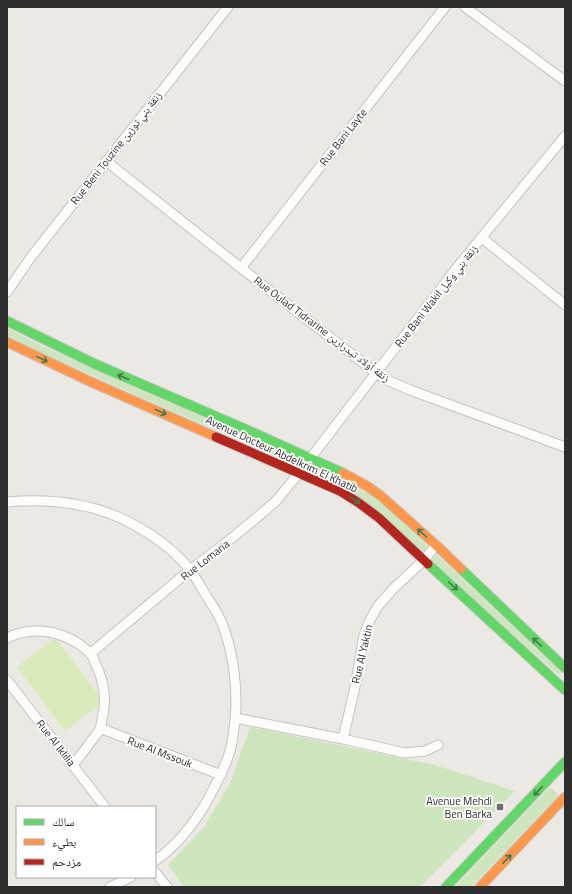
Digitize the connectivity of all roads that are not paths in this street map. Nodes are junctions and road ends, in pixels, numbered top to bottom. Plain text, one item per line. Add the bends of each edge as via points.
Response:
1 (228, 7) edge
2 (445, 7) edge
3 (465, 7) edge
4 (565, 81) edge
5 (565, 136) edge
6 (106, 161) junction
7 (482, 238) junction
8 (241, 268) junction
9 (7, 292) edge
10 (565, 305) edge
11 (7, 321) edge
12 (7, 342) edge
13 (376, 373) junction
14 (565, 447) edge
15 (311, 458) junction
16 (299, 473) junction
17 (7, 502) edge
18 (436, 545) junction
19 (424, 560) junction
20 (190, 570) junction
21 (7, 638) edge
22 (91, 653) junction
23 (565, 668) edge
24 (7, 680) edge
25 (565, 690) edge
26 (235, 718) junction
27 (100, 728) junction
28 (343, 739) junction
29 (438, 746) dead end
30 (565, 762) edge
31 (73, 765) junction
32 (221, 775) junction
33 (565, 797) edge
34 (104, 806) edge
35 (156, 860) edge
36 (156, 873) edge
37 (129, 878) edge
38 (110, 887) edge
39 (167, 887) edge
40 (446, 887) edge
41 (480, 887) edge

1 - 6 street, Rue Beni Touzine زنقة بني توزين
2 - 8 street, Rue Bani Layte
3 - 4 street
5 - 7 street, Rue Bani Wakil زنقة بني وكيل
6 - 8 street, Rue Oulad Tidrarine زنقة أولاد تيدرارين
6 - 9 street, Rue Beni Touzine زنقة بني توزين
7 - 10 street
7 - 13 street, Rue Bani Wakil زنقة بني وكيل
8 - 13 street, Rue Oulad Tidrarine زنقة أولاد تيدرارين
15 -> 11 main road, Avenue Docteur Abdelkrim El Khatib via 50,344
12 -> 16 main road, Avenue Docteur Abdelkrim El Khatib
13 - 14 street, Rue Oulad Tidrarine زنقة أولاد تيدرارين via 410,390
13 - 15 street, Rue Bani Wakil زنقة بني وكيل
15 - 16 street, Rue Lomaria
18 -> 15 main road, Avenue Docteur Abdelkrim El Khatib via 372,489
16 -> 19 main road, Avenue Docteur Abdelkrim El Khatib via 340,491 359,503
16 - 20 street, Rue Lomaria via 268,508
17 - 20 street via 58,502 80,505 112,515 138,527 159,541
18 - 19 street, Rue Al Yaktin
23 -> 18 main road, Avenue Docteur Abdelkrim El Khatib
19 -> 25 main road, Avenue Docteur Abdelkrim El Khatib
19 - 28 street, Rue Al Yaktin via 378,606 370,620 364,635
20 - 22 street, Rue Lomaria
20 - 26 street via 223,625 234,668
21 - 22 street via 36,630 51,632
22 - 27 street via 100,673 104,694
24 - 31 street, Rue Al Iklilia
26 - 28 street
26 - 32 street via 229,755
27 - 31 street
27 - 32 street, Rue Al Mssouk
28 - 29 street via 405,753 425,751
30 -> 40 main road
31 - 34 street, Rue Al Iklilia
32 - 35 street via 193,824
41 -> 33 main road
36 - 39 street
37 - 38 street

